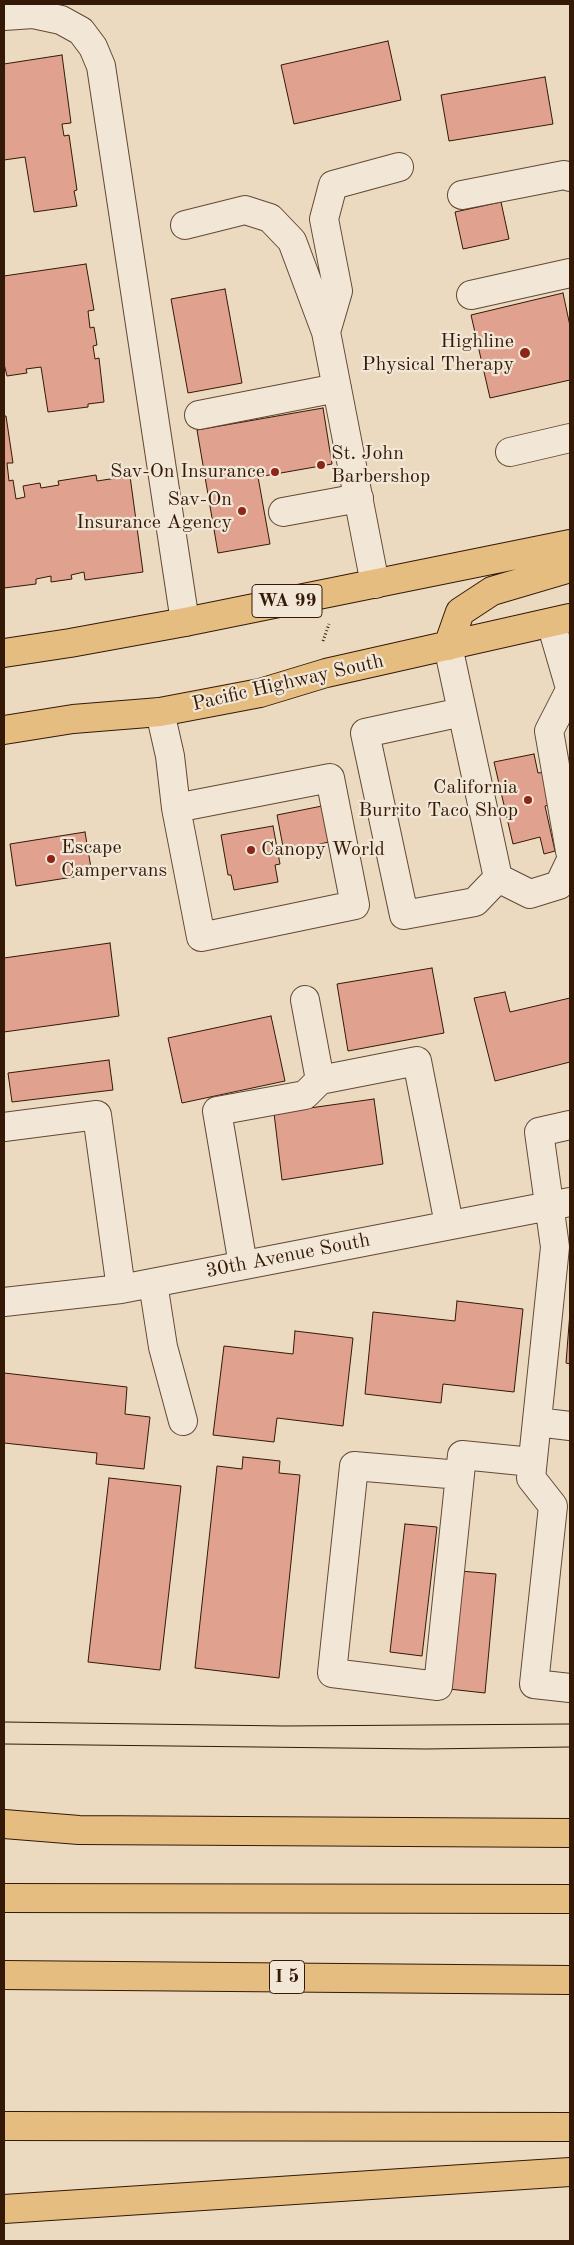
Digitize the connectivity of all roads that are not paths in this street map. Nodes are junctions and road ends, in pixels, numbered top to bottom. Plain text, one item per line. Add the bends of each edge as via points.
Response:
1 (4, 16) edge
2 (399, 168) dead end
3 (570, 177) edge
4 (462, 195) dead end
5 (185, 225) dead end
6 (570, 273) edge
7 (471, 295) dead end
8 (326, 332) junction
9 (337, 388) junction
10 (199, 415) dead end
11 (570, 438) edge
12 (510, 452) dead end
13 (358, 498) junction
14 (283, 512) dead end
15 (570, 544) edge
16 (570, 568) edge
17 (375, 584) junction
18 (561, 620) edge
19 (185, 622) junction
20 (448, 646) junction
21 (4, 653) edge
22 (570, 689) edge
23 (160, 712) junction
24 (462, 712) junction
25 (4, 730) edge
26 (176, 808) junction
27 (570, 851) edge
28 (570, 862) edge
29 (498, 878) junction
30 (305, 1000) dead end
31 (320, 1080) junction
32 (570, 1125) edge
33 (4, 1127) edge
34 (561, 1204) edge
35 (449, 1224) junction
36 (243, 1265) junction
37 (153, 1283) junction
38 (121, 1289) junction
39 (4, 1302) edge
40 (183, 1421) dead end
41 (537, 1422) junction
42 (570, 1426) edge
43 (532, 1462) junction
44 (460, 1475) junction
45 (561, 1507) edge
46 (570, 1688) edge
47 (4, 1824) edge
48 (570, 1833) edge
49 (4, 1898) edge
50 (570, 1899) edge
51 (4, 1975) edge
52 (570, 1980) edge
53 (4, 2126) edge
54 (570, 2127) edge
55 (570, 2172) edge
56 (4, 2210) edge

1 - 19 street via 33,14 61,20 81,31 101,66
2 - 8 street via 332,185 324,219 338,291
3 - 4 street
5 - 8 street via 245,210 270,218 292,242
6 - 7 street
8 - 9 street
9 - 10 street
9 - 13 street
11 - 12 street
13 - 14 street
13 - 17 street
15 - 17 main road, WA 99
16 - 20 main road via 492,591 460,612
17 - 19 main road, WA 99
18 - 20 main road, Pacific Highway South
18 - 22 street
19 - 21 main road, WA 99
20 - 23 main road, Pacific Highway South via 326,673 260,693
20 - 24 street
22 - 27 street via 549,731
23 - 25 main road, Pacific Highway South via 73,719
23 - 26 street via 170,756
24 - 29 street
24 - 29 street via 365,733 404,914 475,902
26 - 26 street via 201,937 355,905 330,778
28 - 29 street via 559,885 530,894
30 - 31 street
31 - 35 street via 417,1061
31 - 36 street via 305,1095 216,1111
32 - 34 street via 539,1132
33 - 38 street via 97,1115
34 - 35 street, 30th Avenue South
34 - 41 street
35 - 36 street, 30th Avenue South
36 - 37 street, 30th Avenue South
37 - 38 street, 30th Avenue South
37 - 40 street via 163,1347
38 - 39 street, 30th Avenue South
41 - 42 street
41 - 43 street
43 - 44 street via 462,1455
43 - 45 street via 531,1478
44 - 44 street via 438,1686 332,1673 354,1466
45 - 46 street via 534,1684
47 - 48 main road via 79,1830
49 - 50 main road
51 - 52 main road, I 5
53 - 54 main road
55 - 56 main road

